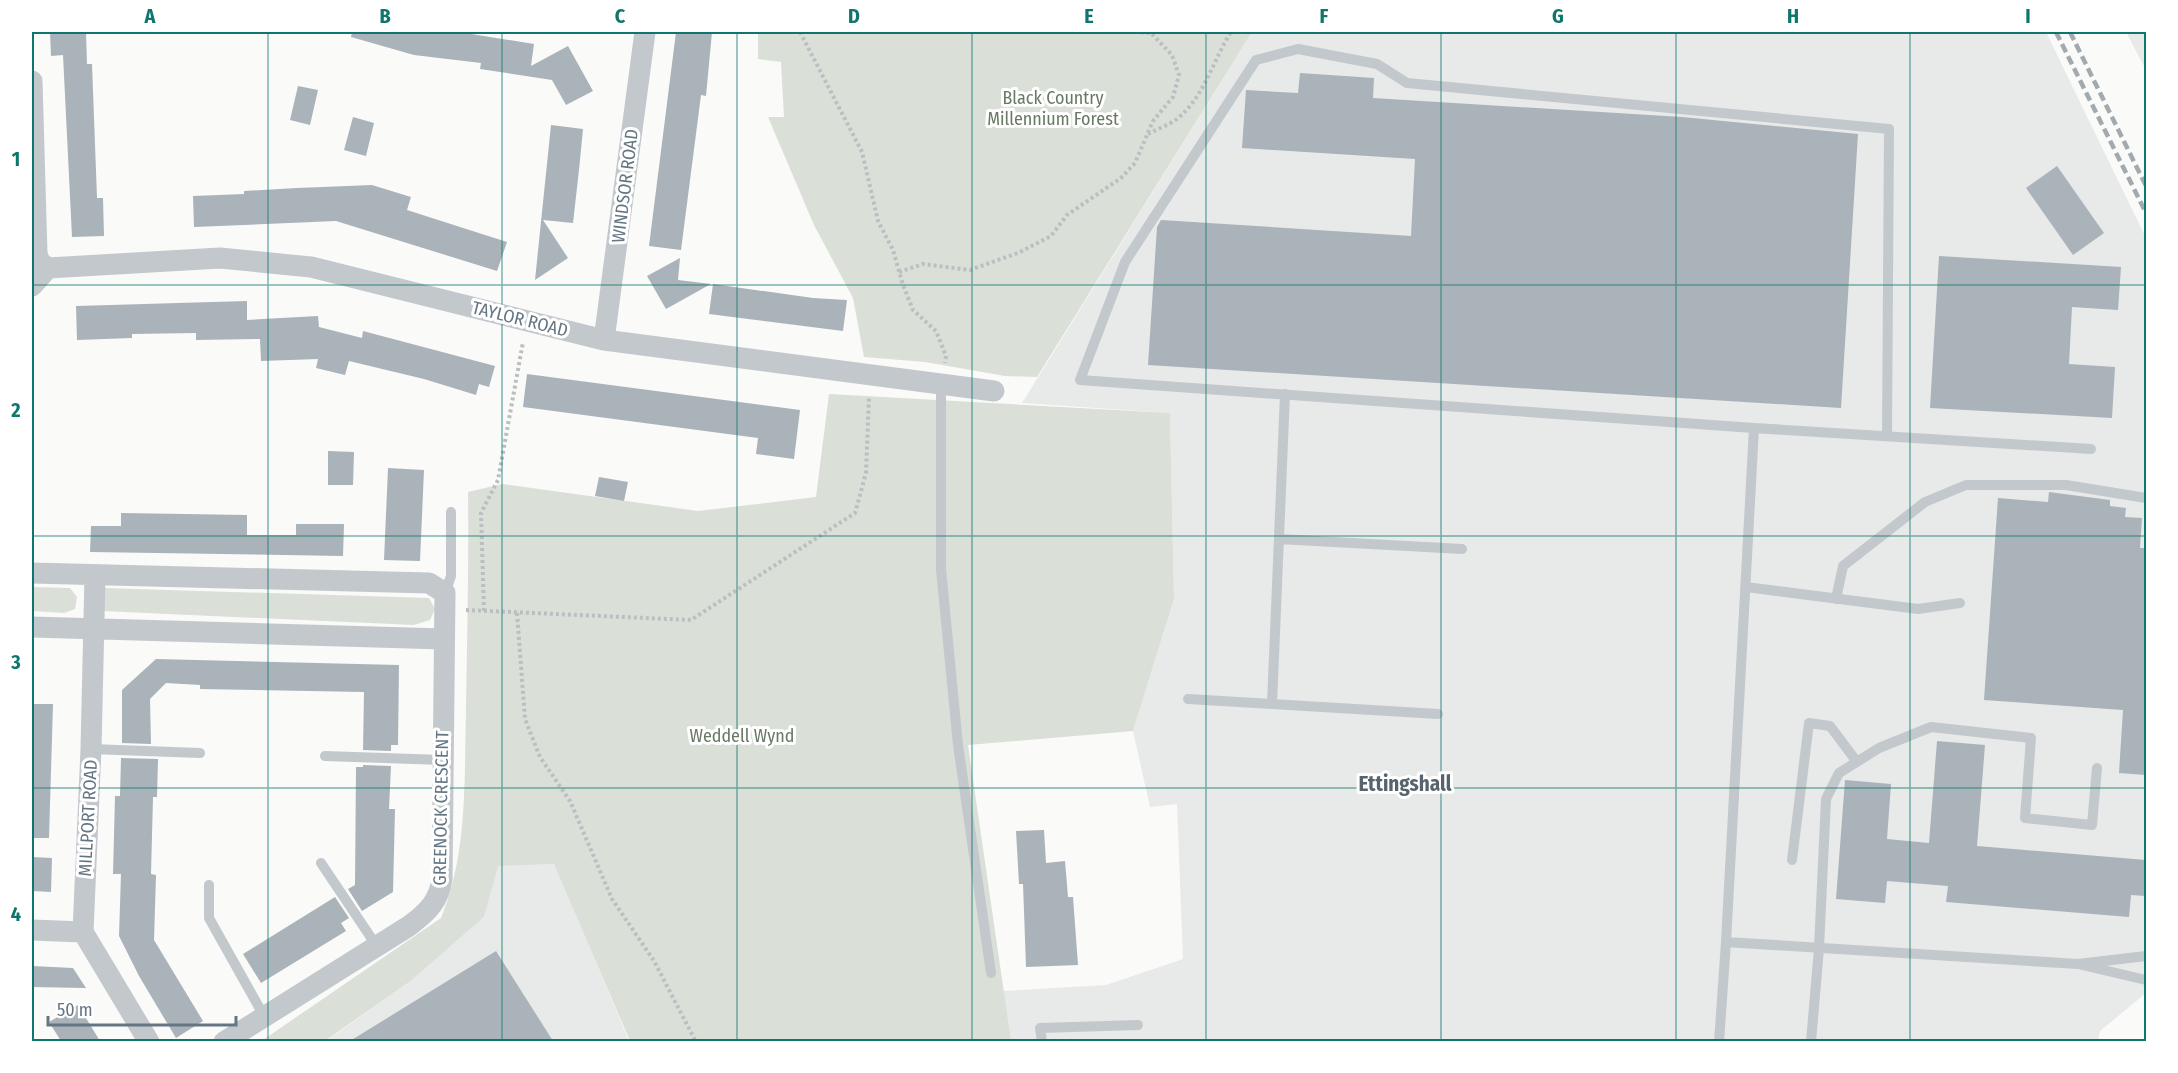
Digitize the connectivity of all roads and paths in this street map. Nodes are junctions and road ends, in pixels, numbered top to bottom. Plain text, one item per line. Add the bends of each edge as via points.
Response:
1 (645, 32) edge
2 (800, 32) edge
3 (1137, 32) edge
4 (1231, 32) edge
5 (32, 81) edge
6 (32, 120) edge
7 (1148, 134) junction
8 (48, 268) junction
9 (899, 272) junction
10 (32, 286) edge
11 (527, 321) junction
12 (604, 340) junction
13 (870, 375) junction
14 (941, 384) junction
15 (994, 391) dead end
16 (1285, 394) junction
17 (1754, 428) junction
18 (1887, 436) junction
19 (2091, 448) dead end
20 (2146, 498) edge
21 (451, 512) dead end
22 (1279, 539) junction
23 (1462, 549) dead end
24 (32, 573) edge
25 (95, 575) junction
26 (1746, 587) junction
27 (1836, 599) junction
28 (445, 601) junction
29 (1960, 603) dead end
30 (484, 611) junction
31 (517, 613) junction
32 (32, 627) edge
33 (94, 629) junction
34 (444, 639) junction
35 (1188, 699) dead end
36 (1272, 704) junction
37 (1438, 714) dead end
38 (92, 749) junction
39 (200, 753) dead end
40 (325, 756) dead end
41 (443, 760) junction
42 (1857, 762) junction
43 (2097, 768) dead end
44 (1792, 860) dead end
45 (321, 863) dead end
46 (209, 885) dead end
47 (32, 930) edge
48 (83, 932) junction
49 (1726, 942) junction
50 (376, 945) junction
51 (1820, 948) junction
52 (2146, 956) edge
53 (2078, 964) junction
54 (991, 973) dead end
55 (2146, 980) edge
56 (264, 1016) junction
57 (1138, 1025) dead end
58 (149, 1041) edge
59 (224, 1041) edge
60 (696, 1041) edge
61 (1042, 1041) edge
62 (1719, 1041) edge
63 (1811, 1041) edge

1 - 12 street, WINDSOR ROAD
2 - 9 path via 862,152 879,221
3 - 7 path via 1151,33 1172,55 1179,75 1173,97
4 - 7 path via 1206,85 1177,118
5 - 6 street
6 - 8 street via 37,254
7 - 9 path via 1135,163 1121,178 1067,215 1051,236 970,270 923,264
8 - 10 street
8 - 11 street, TAYLOR ROAD via 220,258 311,267
9 - 14 path via 913,310 936,331 946,356
11 - 12 street, TAYLOR ROAD
11 - 30 path via 498,480 481,513
12 - 13 street, TAYLOR ROAD
13 - 14 street, TAYLOR ROAD
13 - 31 path via 866,473 855,513 691,620
14 - 15 street, TAYLOR ROAD
14 - 54 lane via 941,569 960,766
16 - 17 lane
16 - 18 lane via 1080,380 1125,262 1256,60 1298,49 1377,64 1407,83 1889,129
16 - 22 lane
17 - 18 lane
17 - 26 lane
18 - 19 lane
20 - 27 lane via 2066,484 1966,484 1924,502 1843,566
21 - 28 lane via 451,576
22 - 23 lane
22 - 36 lane
24 - 25 street
25 - 28 street via 429,583
25 - 33 street, MILLPORT ROAD
26 - 27 lane
26 - 49 lane
27 - 29 lane via 1918,609
28 - 30 path
28 - 34 street, GREENOCK CRESCENT
30 - 31 path
31 - 60 path via 525,719 540,757 570,801 612,899 654,961
32 - 33 street
33 - 34 street
33 - 38 street, MILLPORT ROAD
34 - 41 street, GREENOCK CRESCENT
35 - 36 lane
36 - 37 lane
38 - 39 lane
38 - 48 street, MILLPORT ROAD
40 - 41 lane
41 - 50 street, GREENOCK CRESCENT via 442,879 438,897 423,915
42 - 43 lane via 1879,748 1931,727 2031,738 2025,818 2092,825
42 - 44 lane via 1830,726 1809,723
42 - 51 lane via 1839,773 1826,799
45 - 50 lane
46 - 56 lane via 209,918
47 - 48 street
48 - 58 street
49 - 51 lane
49 - 62 lane
50 - 56 street, GREENOCK CRESCENT
51 - 53 lane
51 - 63 lane
52 - 53 lane
53 - 55 lane
56 - 59 street, GREENOCK CRESCENT
57 - 61 lane via 1040,1028

